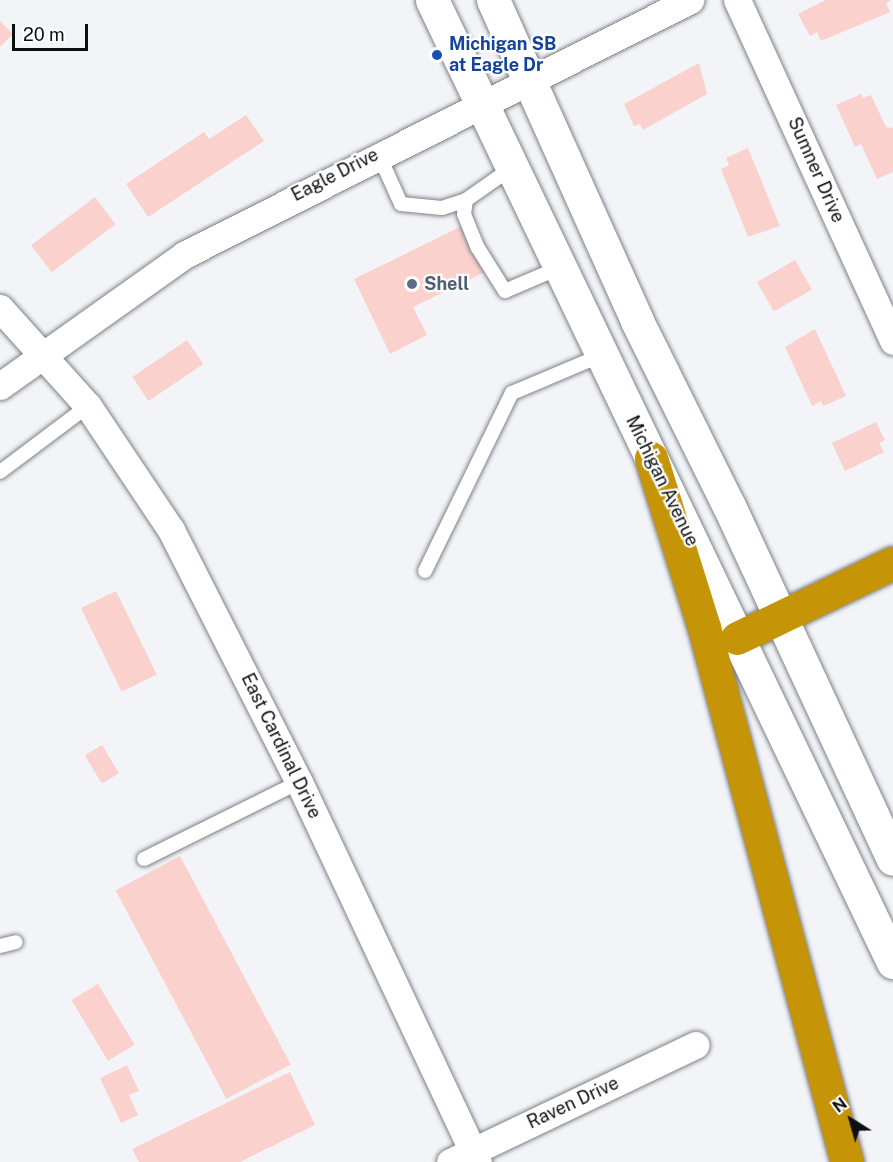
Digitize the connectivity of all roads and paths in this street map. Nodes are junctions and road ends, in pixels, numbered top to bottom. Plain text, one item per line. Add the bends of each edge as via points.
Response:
1 (432, 0) edge
2 (493, 0) edge
3 (690, 0) edge
4 (737, 0) edge
5 (529, 78) junction
6 (482, 101) junction
7 (378, 153) junction
8 (513, 167) junction
9 (466, 200) junction
10 (561, 267) junction
11 (0, 308) edge
12 (893, 341) edge
13 (43, 354) junction
14 (602, 355) junction
15 (0, 386) edge
16 (88, 406) junction
17 (651, 458) junction
18 (0, 472) edge
19 (893, 563) edge
20 (425, 571) dead end
21 (778, 618) junction
22 (737, 638) junction
23 (299, 782) junction
24 (144, 859) dead end
25 (893, 859) edge
26 (16, 942) dead end
27 (0, 946) edge
28 (893, 962) edge
29 (695, 1045) dead end
30 (467, 1158) edge
31 (847, 1162) edge

1 - 6 main road, Michigan Avenue
2 - 5 main road
3 - 5 street, Eagle Drive
4 - 12 street, Sumner Drive
5 - 6 street, Eagle Drive
5 - 21 main road via 637,321 729,506
6 - 7 street, Eagle Drive
6 - 8 main road, Michigan Avenue
7 - 9 lane via 401,204 442,208
7 - 13 street, Eagle Drive via 184,255
8 - 9 lane
8 - 10 main road, Michigan Avenue
9 - 10 lane via 464,214 493,278 505,291
10 - 14 main road, Michigan Avenue
11 - 13 street, East Cardinal Drive
13 - 15 street, Eagle Drive
13 - 16 street, East Cardinal Drive
14 - 17 main road, Michigan Avenue
14 - 20 lane via 512,393
16 - 18 lane
16 - 23 street, East Cardinal Drive via 171,530
17 - 22 main road, Michigan Avenue
17 - 31 highway via 704,627
19 - 21 highway
21 - 22 highway
21 - 25 main road
22 - 28 main road, Michigan Avenue
23 - 24 lane
23 - 30 street, East Cardinal Drive
26 - 27 lane
29 - 30 street, Raven Drive

